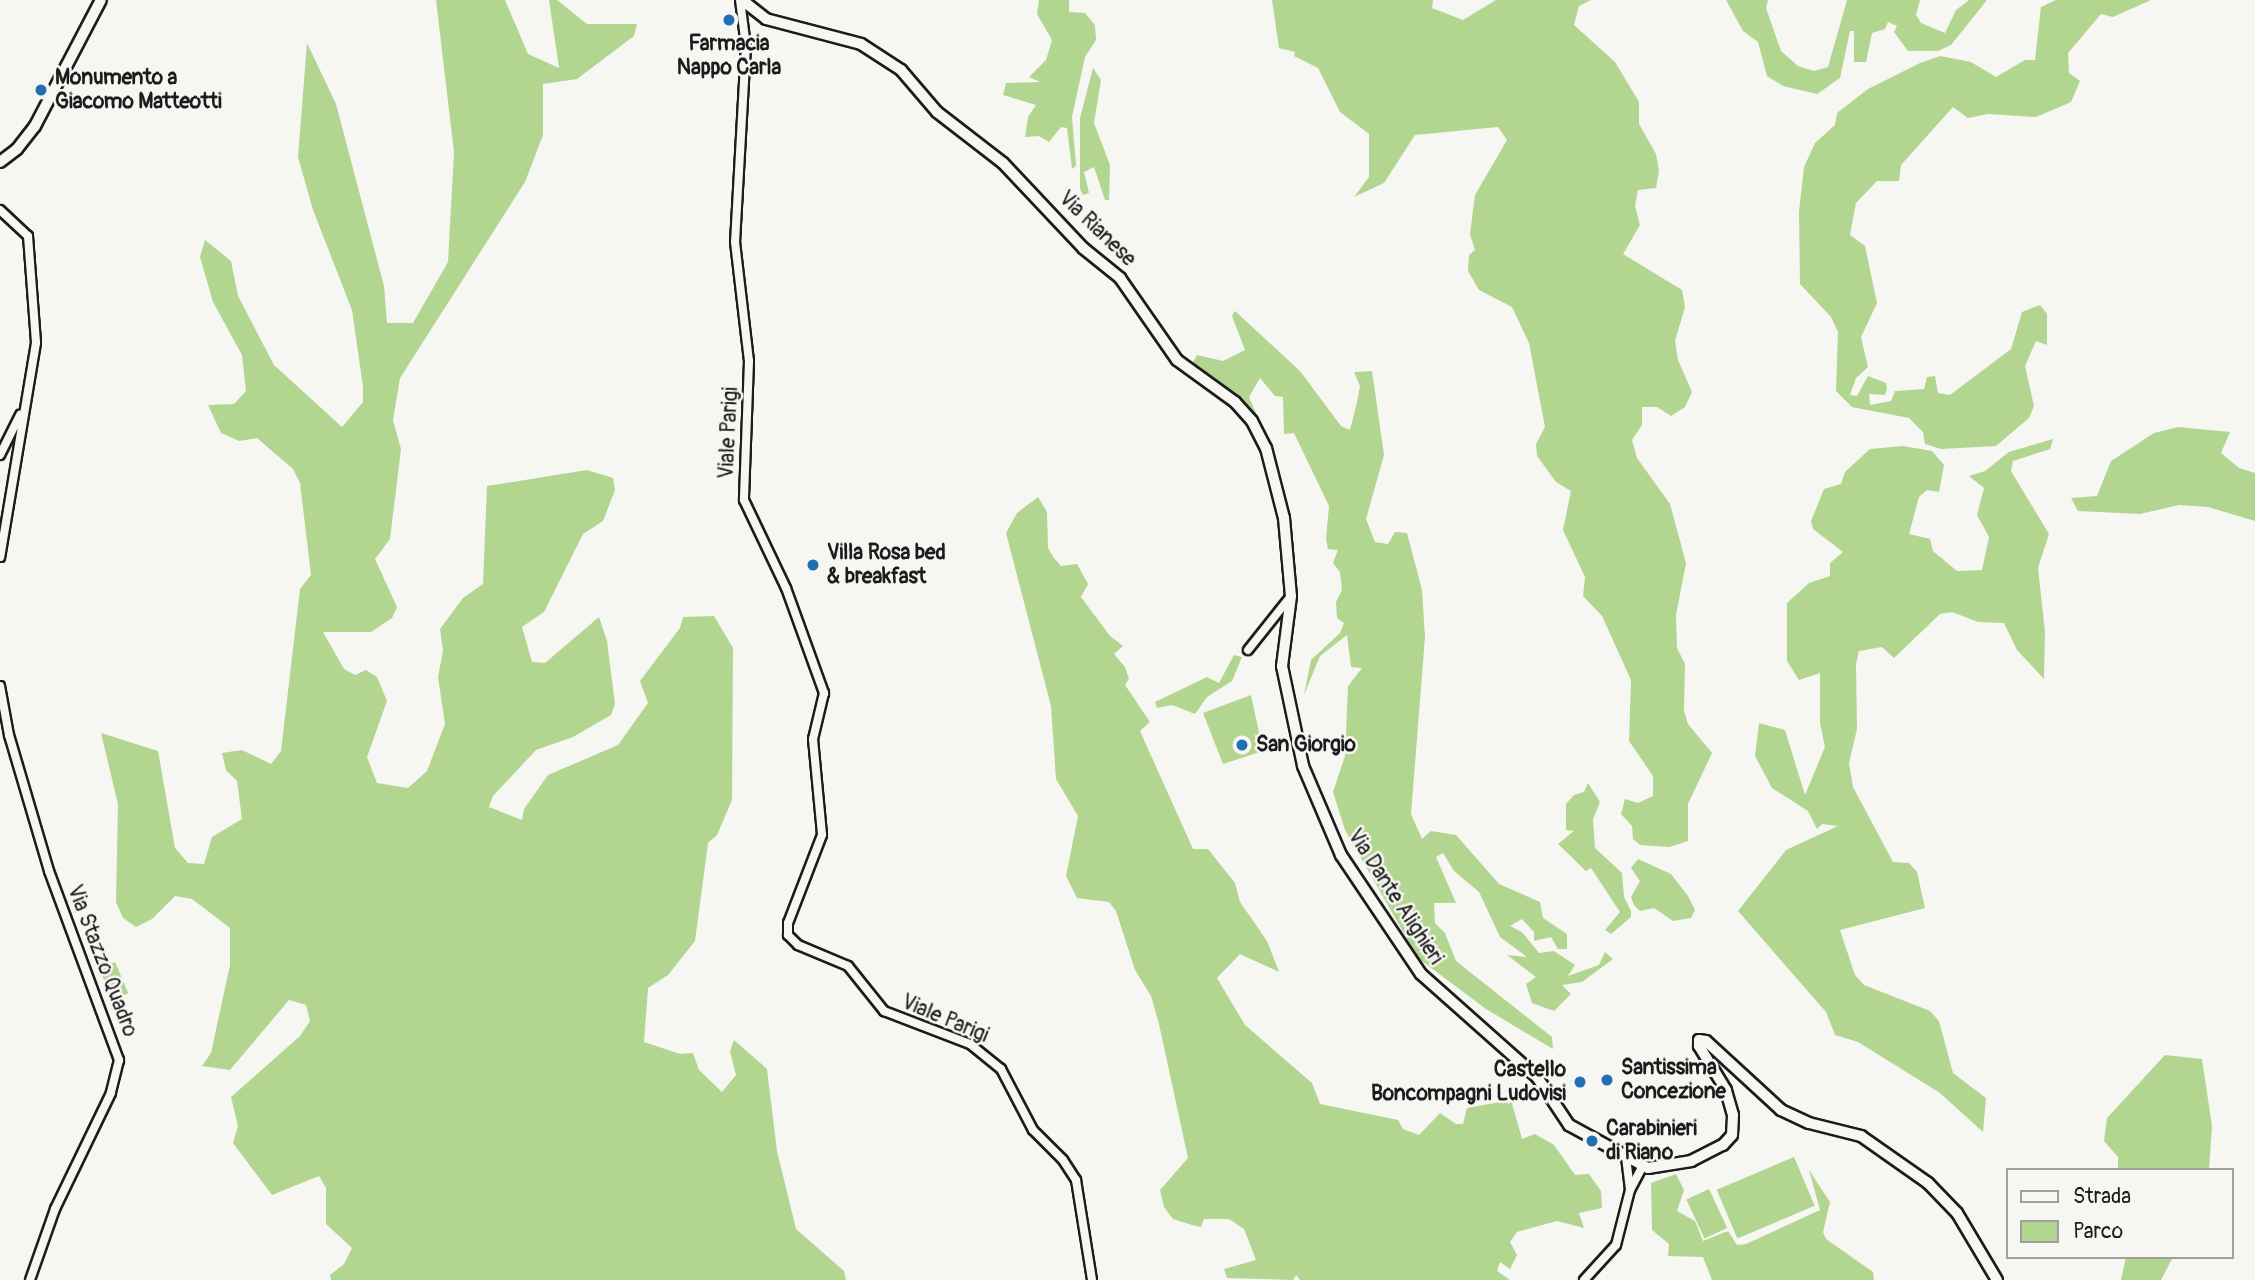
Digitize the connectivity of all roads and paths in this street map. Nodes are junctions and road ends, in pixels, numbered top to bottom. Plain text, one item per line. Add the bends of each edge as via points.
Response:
1 (101, 0) edge
2 (741, 0) edge
3 (0, 162) edge
4 (0, 210) edge
5 (27, 399) junction
6 (0, 455) edge
7 (0, 557) edge
8 (1291, 596) junction
9 (1248, 650) dead end
10 (0, 686) edge
11 (1626, 1157) junction
12 (1643, 1166) junction
13 (1630, 1190) junction
14 (30, 1280) edge
15 (1092, 1280) edge
16 (1584, 1280) edge
17 (1997, 1280) edge

1 - 3 main road via 35,125
2 - 8 main road, Via Rianese via 766,19 861,44 901,70 937,112 1003,163 1085,250 1120,278 1173,356 1244,411 1266,448 1280,499
2 - 15 street, Viale Parigi via 746,46 735,242 749,364 744,500 786,588 824,693 813,739 822,835 788,923 788,935 798,945 849,967 884,1011 970,1044 996,1063 1012,1085 1031,1128 1076,1180
4 - 5 street via 20,225 29,242 36,343
5 - 6 street
5 - 7 street
8 - 9 street
8 - 11 main road, Via Dante Alighieri via 1282,652 1285,688 1305,772 1344,861 1418,971 1535,1075 1569,1125
10 - 14 street, Via Stazzo Quadro via 7,730 49,871 118,1060 111,1093 59,1201
11 - 12 main road, Via Dante Alighieri
11 - 13 street
12 - 13 street
12 - 17 main road via 1662,1168 1691,1161 1732,1135 1731,1108 1700,1048 1699,1041 1704,1040 1781,1110 1809,1123 1861,1136 1928,1183 1957,1213
13 - 16 street via 1616,1245

